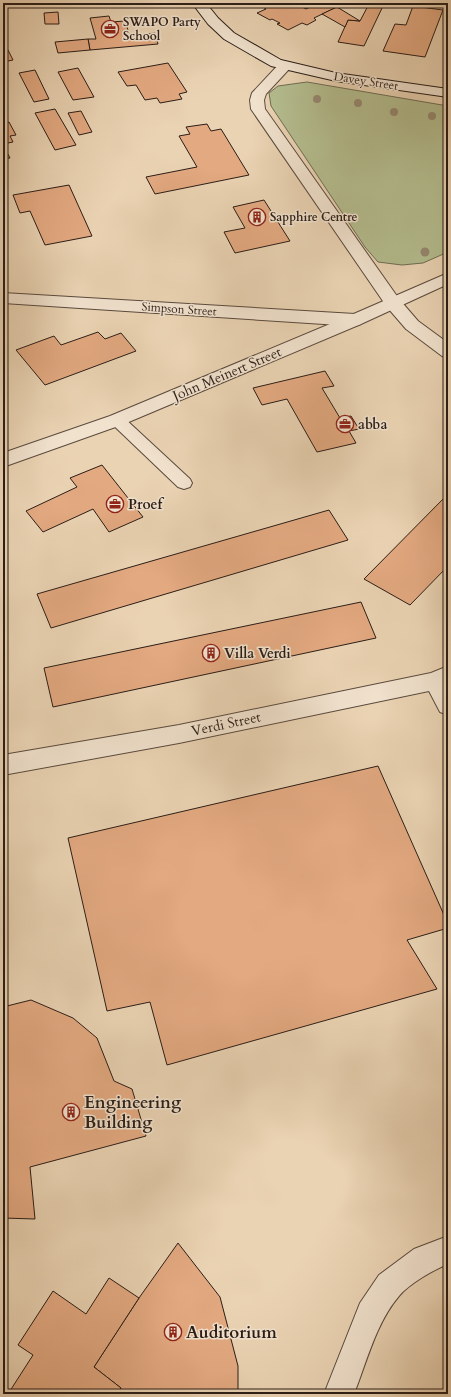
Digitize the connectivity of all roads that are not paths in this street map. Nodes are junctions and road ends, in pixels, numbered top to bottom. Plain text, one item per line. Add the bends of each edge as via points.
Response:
1 (199, 3) edge
2 (285, 66) junction
3 (448, 93) edge
4 (448, 278) edge
5 (3, 298) edge
6 (393, 303) junction
7 (355, 320) junction
8 (448, 352) edge
9 (117, 420) junction
10 (3, 460) edge
11 (184, 483) dead end
12 (442, 678) edge
13 (448, 706) edge
14 (3, 765) edge
15 (448, 1250) edge
16 (339, 1394) edge

1 - 2 street, Davey Street via 229,36
2 - 3 street, Davey Street via 336,77
2 - 6 street via 259,93 258,109
4 - 6 street, John Meinert Street
5 - 7 street, Simpson Street
6 - 7 street, John Meinert Street
6 - 8 street via 412,325
7 - 9 street, John Meinert Street
9 - 10 street, John Meinert Street
9 - 11 lane
12 - 13 street
12 - 14 street, Verdi Street via 179,734
15 - 16 street via 424,1259 389,1285 370,1313

